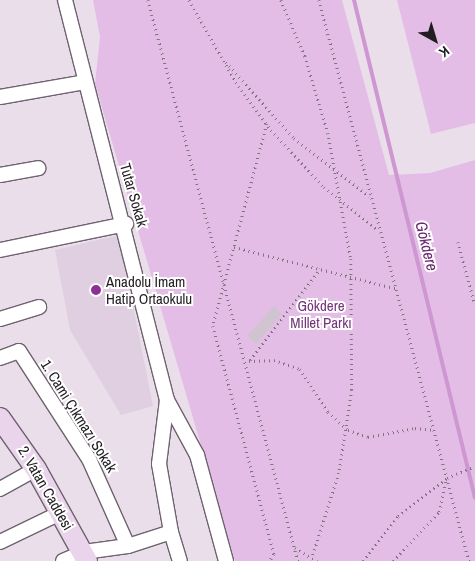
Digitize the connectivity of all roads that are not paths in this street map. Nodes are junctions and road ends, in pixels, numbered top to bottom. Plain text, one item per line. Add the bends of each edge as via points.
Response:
1 (65, 0) edge
2 (85, 82) junction
3 (0, 97) edge
4 (38, 168) dead end
5 (0, 175) edge
6 (126, 224) junction
7 (0, 250) edge
8 (38, 308) dead end
9 (0, 319) edge
10 (0, 358) edge
11 (167, 400) junction
12 (0, 418) edge
13 (36, 469) junction
14 (0, 489) edge
15 (60, 513) junction
16 (171, 532) junction
17 (0, 542) edge
18 (128, 546) junction
19 (86, 556) edge
20 (63, 561) edge
21 (180, 561) edge
22 (226, 561) edge

1 - 2 street, Tutar Sokak
2 - 3 street
2 - 6 street, Tutar Sokak
4 - 5 street
6 - 7 street
6 - 11 street, Tutar Sokak
8 - 9 street
10 - 18 street, 1. Cami Çıkmazı Sokak via 19,351 89,460
11 - 16 street via 159,464
11 - 22 street via 197,455
12 - 13 main road, 2. Vatan Caddesi
13 - 14 street
13 - 15 main road, 2. Vatan Caddesi
15 - 17 street
15 - 19 main road, 2. Vatan Caddesi
16 - 18 street
16 - 21 street
18 - 19 street
19 - 20 street

